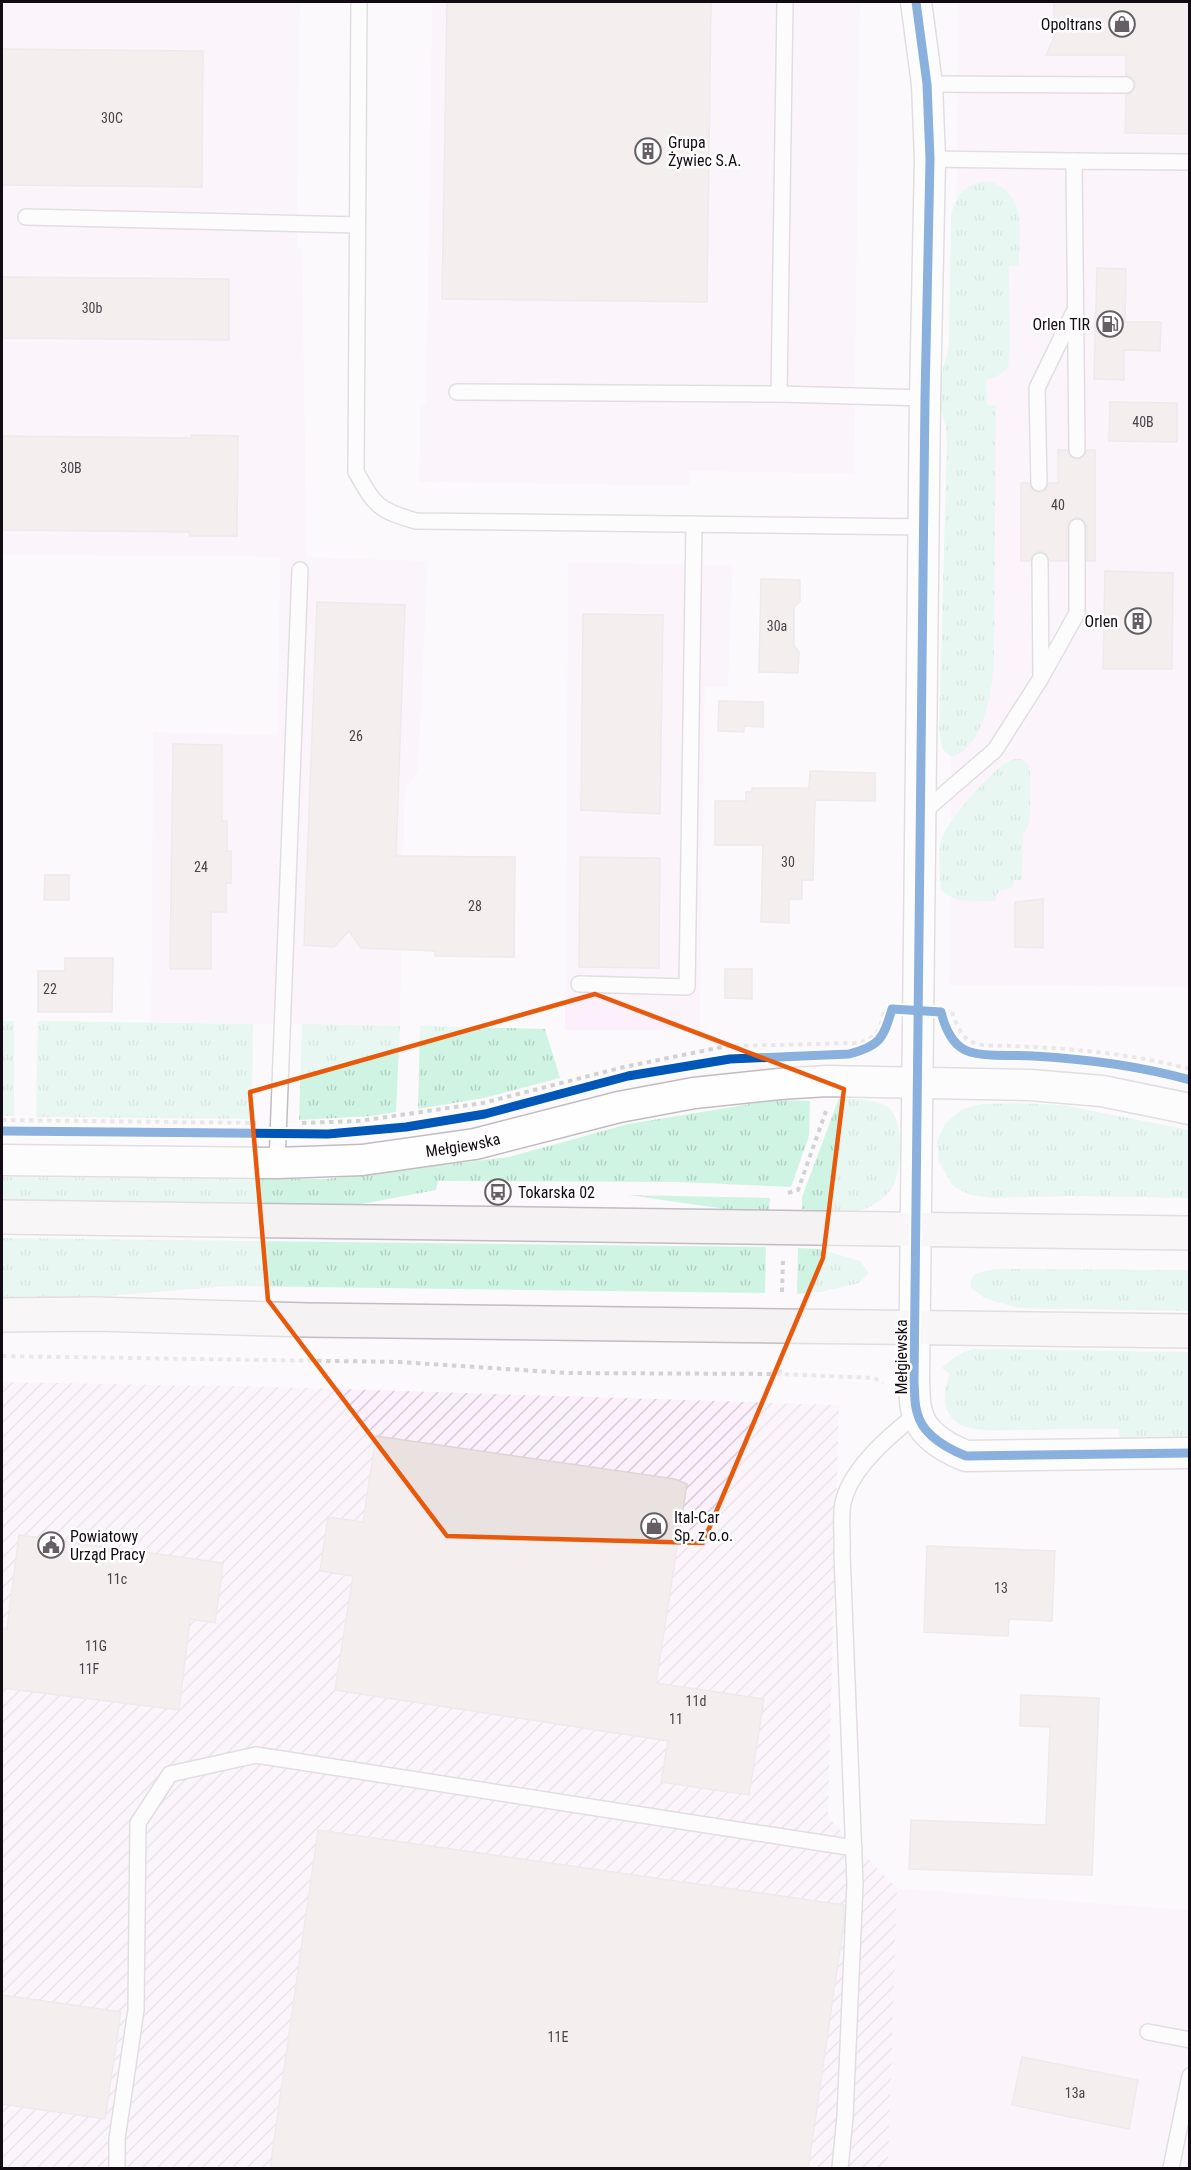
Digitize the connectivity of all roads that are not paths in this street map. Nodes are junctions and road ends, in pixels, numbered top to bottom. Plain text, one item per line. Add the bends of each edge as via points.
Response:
1 (359, 2) edge
2 (785, 2) edge
3 (916, 2) edge
4 (927, 84) junction
5 (1126, 85) dead end
6 (930, 159) junction
7 (1074, 161) junction
8 (1190, 162) edge
9 (26, 217) dead end
10 (357, 225) junction
11 (1075, 309) junction
12 (457, 392) dead end
13 (779, 394) junction
14 (925, 398) junction
15 (1077, 450) dead end
16 (1039, 483) dead end
17 (694, 524) junction
18 (925, 527) junction
19 (1077, 527) dead end
20 (1040, 561) dead end
21 (300, 570) dead end
22 (1041, 678) junction
23 (921, 814) junction
24 (579, 984) dead end
25 (918, 1082) junction
26 (1190, 1109) edge
27 (2, 1160) edge
28 (277, 1163) junction
29 (2, 1217) edge
30 (917, 1231) junction
31 (1190, 1233) edge
32 (2, 1316) edge
33 (916, 1329) junction
34 (1190, 1331) edge
35 (917, 1414) junction
36 (1190, 1453) edge
37 (854, 1848) junction
38 (1148, 2032) dead end
39 (1190, 2040) edge
40 (1190, 2076) edge
41 (117, 2169) edge
42 (840, 2169) edge
43 (1171, 2169) edge

1 - 10 lane
2 - 13 lane
3 - 4 street
4 - 5 lane
4 - 6 street
6 - 7 lane
6 - 14 street
7 - 8 lane
7 - 11 lane
9 - 10 lane
10 - 17 lane via 356,472 373,501 392,514 416,521
11 - 15 lane
11 - 16 lane via 1037,388
12 - 13 lane
13 - 14 lane
14 - 18 street
17 - 18 lane
17 - 24 lane via 687,987
18 - 23 street
19 - 22 lane via 1077,613
20 - 22 lane
21 - 28 lane
22 - 23 lane via 995,750
23 - 25 street
25 - 26 street, Mełgiewska via 1030,1084 1090,1090
25 - 28 street, Mełgiewska via 827,1081 726,1089 619,1107 511,1136 443,1149 362,1160
25 - 30 street, Mełgiewska
27 - 28 street, Mełgiewska
29 - 30 main road
30 - 31 main road
30 - 33 street, Mełgiewska
32 - 33 main road, Mełgiewska via 94,1314
33 - 34 main road, Mełgiewska
33 - 35 street, Mełgiewska
35 - 36 street, Mełgiewska via 931,1437 966,1456
35 - 37 lane via 889,1435 867,1460 843,1502
37 - 41 lane via 256,1755 170,1774 138,1823 136,2010 117,2139
37 - 42 lane via 846,2105
38 - 39 lane
40 - 43 lane

